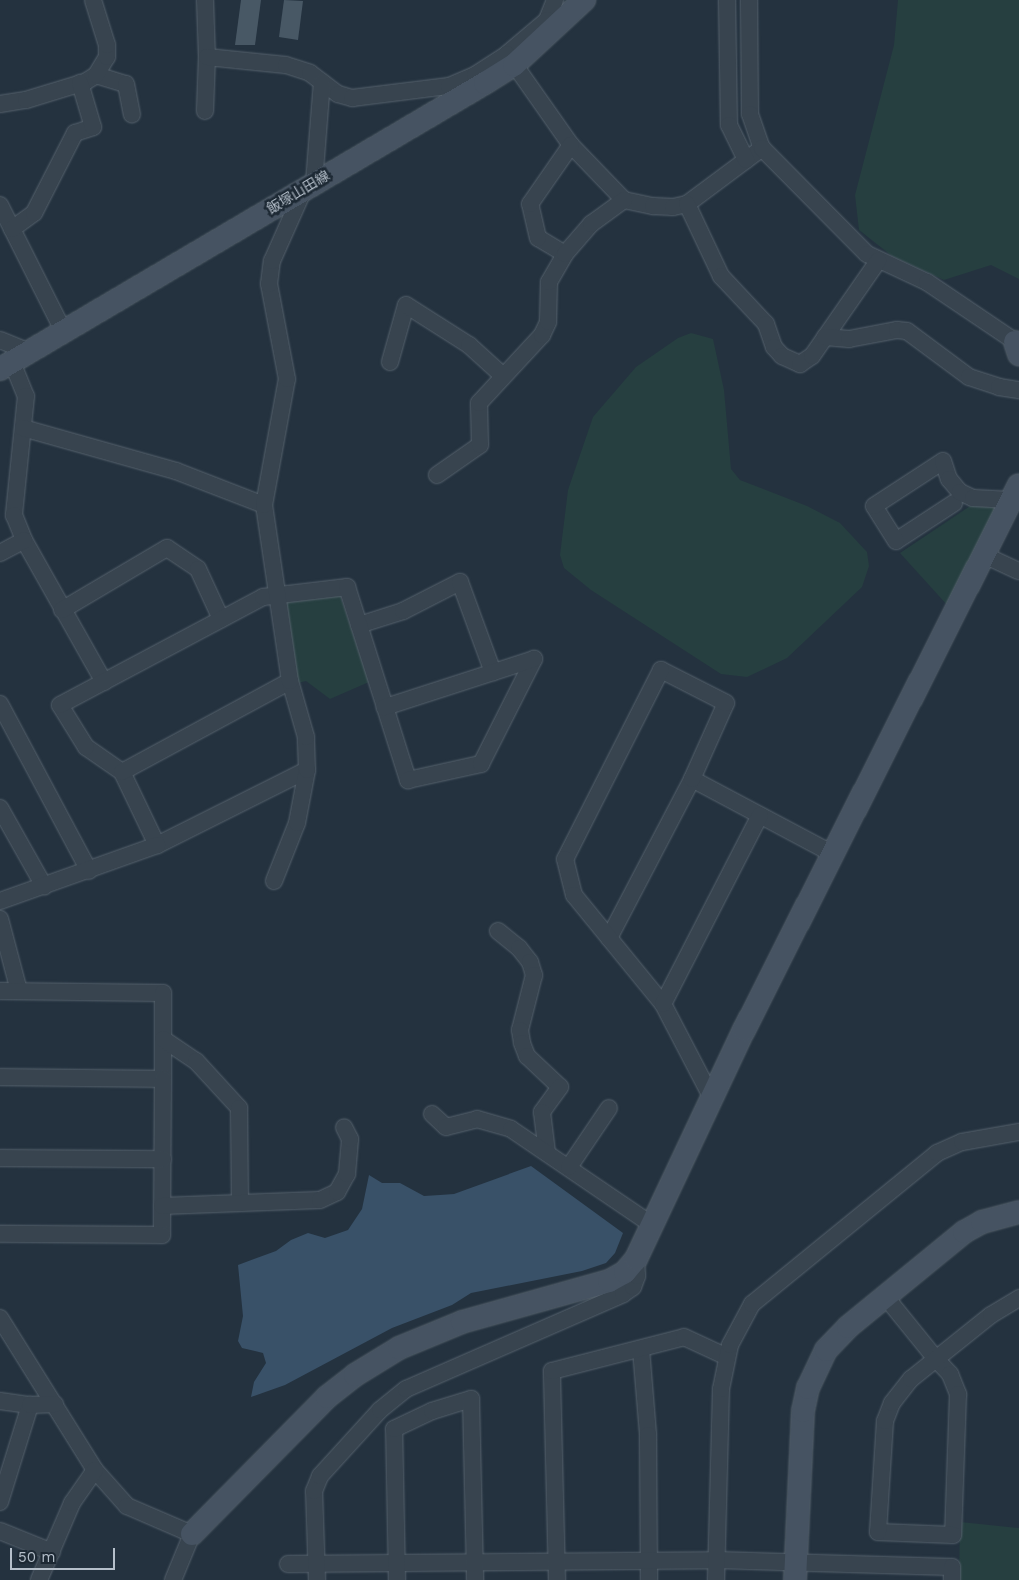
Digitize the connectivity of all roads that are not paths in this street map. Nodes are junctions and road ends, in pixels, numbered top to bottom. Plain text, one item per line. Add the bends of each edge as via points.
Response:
1 (93, 0) edge
2 (205, 0) edge
3 (555, 0) edge
4 (584, 0) edge
5 (727, 0) edge
6 (749, 0) edge
7 (207, 57) junction
8 (510, 59) junction
9 (96, 75) junction
10 (322, 82) junction
11 (80, 83) junction
12 (0, 104) edge
13 (205, 110) dead end
14 (132, 114) dead end
15 (571, 145) junction
16 (762, 148) junction
17 (746, 160) junction
18 (309, 186) junction
19 (624, 200) junction
20 (687, 204) junction
21 (0, 205) edge
22 (12, 229) junction
23 (565, 254) junction
24 (878, 261) junction
25 (64, 330) junction
26 (825, 337) junction
27 (0, 340) edge
28 (1018, 347) edge
29 (14, 361) edge
30 (390, 362) dead end
31 (502, 375) junction
32 (1019, 390) edge
33 (23, 428) junction
34 (437, 475) dead end
35 (1015, 493) edge
36 (954, 502) dead end
37 (264, 505) junction
38 (24, 540) junction
39 (0, 553) edge
40 (984, 555) junction
41 (1019, 571) edge
42 (275, 596) junction
43 (62, 610) junction
44 (222, 619) junction
45 (359, 625) junction
46 (493, 672) junction
47 (290, 681) junction
48 (104, 682) junction
49 (0, 704) edge
50 (385, 707) junction
51 (307, 770) junction
52 (122, 772) junction
53 (692, 779) junction
54 (0, 808) edge
55 (760, 815) junction
56 (157, 845) junction
57 (832, 854) junction
58 (89, 871) junction
59 (274, 881) dead end
60 (44, 886) junction
61 (0, 902) edge
62 (0, 919) edge
63 (498, 931) dead end
64 (609, 938) junction
65 (0, 991) edge
66 (19, 991) junction
67 (663, 1004) junction
68 (163, 1039) junction
69 (0, 1077) edge
70 (164, 1079) junction
71 (712, 1098) junction
72 (608, 1108) dead end
73 (432, 1114) dead end
74 (344, 1127) dead end
75 (1019, 1132) edge
76 (547, 1151) junction
77 (0, 1158) edge
78 (163, 1159) junction
79 (569, 1167) junction
80 (240, 1203) junction
81 (162, 1206) junction
82 (1019, 1212) edge
83 (652, 1225) junction
84 (0, 1234) edge
85 (636, 1260) junction
86 (885, 1296) junction
87 (1019, 1298) edge
88 (2, 1323) edge
89 (641, 1348) junction
90 (727, 1357) junction
91 (936, 1359) junction
92 (0, 1401) edge
93 (55, 1404) junction
94 (30, 1405) junction
95 (95, 1470) junction
96 (0, 1502) edge
97 (0, 1531) edge
98 (192, 1534) junction
99 (52, 1552) junction
100 (648, 1558) junction
101 (556, 1559) junction
102 (717, 1560) junction
103 (474, 1561) junction
104 (397, 1562) junction
105 (317, 1563) junction
106 (288, 1564) dead end
107 (795, 1571) edge
108 (877, 1573) edge
109 (39, 1580) edge
110 (173, 1580) edge
111 (317, 1580) edge
112 (397, 1580) edge
113 (475, 1580) edge
114 (557, 1580) edge
115 (649, 1580) edge
116 (716, 1580) edge
117 (952, 1580) edge

1 - 9 street via 107,45 107,57
2 - 7 street
3 - 8 street via 546,20
4 - 8 street, 飯塚山田線
5 - 17 street via 729,125
6 - 16 street via 750,114
7 - 10 street via 286,65 310,73
7 - 13 street
8 - 10 street via 449,86 352,98 338,94
8 - 15 street
8 - 18 street, 飯塚山田線
9 - 11 street
9 - 14 street via 126,84
10 - 18 street
11 - 12 street via 26,100
11 - 22 street via 93,127 75,133 34,213
15 - 19 street
15 - 23 street via 530,204 538,238
16 - 17 street
16 - 24 street via 866,254
17 - 20 street
18 - 25 street, 飯塚山田線
18 - 37 street via 272,260 269,284 272,311 286,361 287,379
19 - 20 street via 653,206
19 - 23 street via 591,224
20 - 26 street via 721,276 766,324 774,347 782,356 800,364 806,362
21 - 22 street
22 - 25 street
23 - 31 street via 549,282 548,322 542,335
24 - 26 street
24 - 28 street via 927,282
25 - 29 street, 飯塚山田線
26 - 32 street via 849,339 907,331 970,377 999,388
27 - 29 street
29 - 33 street via 26,396
30 - 31 street via 406,305 469,345
31 - 34 street via 479,403 480,445
33 - 37 street via 176,471
33 - 38 street via 14,515
35 - 36 street via 973,498 960,492 949,479 943,461 874,506 896,541
35 - 40 street
37 - 42 street
38 - 39 street
38 - 43 street
40 - 41 street
40 - 57 street
42 - 44 street via 263,597
42 - 45 street via 347,587
42 - 47 street
43 - 44 street via 167,548 198,569
43 - 48 street
44 - 48 street
45 - 46 street via 403,611 460,582
45 - 50 street
46 - 50 street
46 - 50 street via 534,659 480,764 408,780
47 - 51 street via 306,737
47 - 52 street
48 - 52 street via 60,705 86,747
49 - 58 street
51 - 56 street
51 - 59 street via 297,823
52 - 56 street
53 - 55 street
53 - 64 street
53 - 64 street via 726,703 661,670 564,859 574,896
54 - 60 street
55 - 57 street
55 - 67 street
56 - 58 street
57 - 71 street
58 - 60 street
60 - 61 street
62 - 66 street
63 - 76 street via 519,948 530,962 534,975 520,1030 522,1043 528,1056 560,1087 542,1112
64 - 67 street
65 - 66 street
66 - 68 street via 163,993
67 - 71 street
68 - 70 street
68 - 80 street via 196,1061 240,1108
69 - 70 street
70 - 78 street
71 - 83 street
72 - 79 street
73 - 76 street via 446,1127 477,1118 490,1121 511,1129
74 - 80 street via 350,1140 350,1159 347,1174 337,1192 320,1200
75 - 90 street via 962,1142 937,1152 916,1167 752,1304
76 - 79 street
77 - 78 street
78 - 81 street
79 - 83 street
80 - 81 street
81 - 84 street via 162,1235
82 - 86 street via 982,1222 964,1232
83 - 85 street
85 - 98 street via 625,1272 609,1281 462,1322 399,1348 355,1374 327,1397
85 - 105 street via 635,1281 623,1294 406,1389 380,1410 320,1476 314,1491
86 - 91 street
86 - 107 street via 826,1350 808,1388 800,1435
87 - 91 street via 1005,1304
88 - 93 street
89 - 90 street via 684,1338
89 - 100 street via 648,1435
89 - 101 street via 552,1371
90 - 102 street via 721,1389
91 - 91 street via 950,1374 958,1394 954,1535 878,1532 885,1421 904,1388
92 - 94 street
93 - 94 street
93 - 95 street
94 - 96 street
95 - 98 street via 127,1506
95 - 99 street via 72,1503
97 - 99 street
98 - 110 street
99 - 109 street
100 - 101 street
100 - 102 street
100 - 115 street
101 - 103 street
101 - 114 street
102 - 107 street
102 - 116 street
103 - 104 street
103 - 104 street via 471,1399 432,1411 394,1429
103 - 113 street
104 - 105 street
104 - 112 street
105 - 106 street
105 - 111 street
107 - 108 street
108 - 117 street via 952,1567

